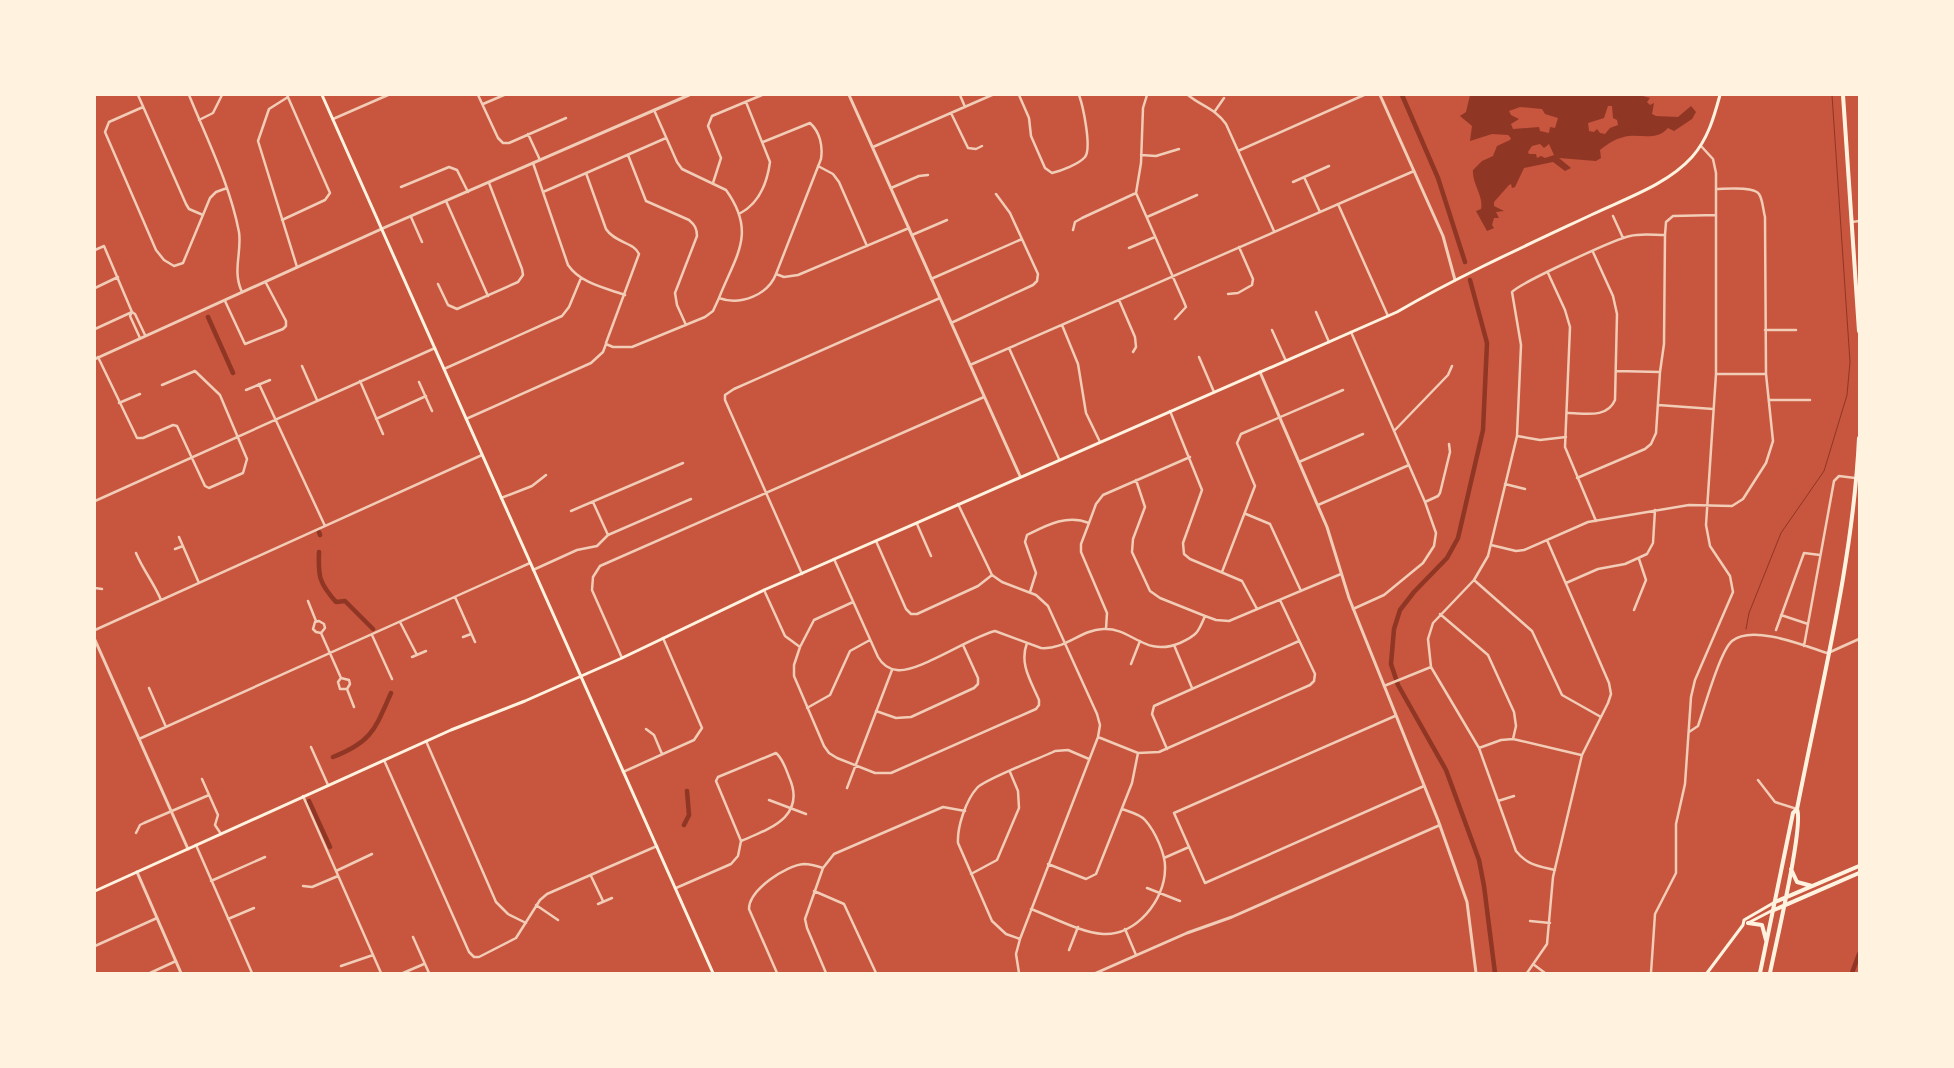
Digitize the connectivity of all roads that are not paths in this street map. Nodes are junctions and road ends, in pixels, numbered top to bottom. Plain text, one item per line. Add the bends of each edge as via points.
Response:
1 (138, 95) edge
2 (189, 95) edge
3 (222, 95) edge
4 (322, 95) edge
5 (388, 95) edge
6 (478, 95) edge
7 (504, 95) edge
8 (689, 95) edge
9 (762, 95) edge
10 (849, 95) edge
11 (960, 95) edge
12 (992, 95) edge
13 (1019, 95) edge
14 (1079, 95) edge
15 (1147, 95) edge
16 (1188, 95) edge
17 (1364, 95) edge
18 (1380, 95) edge
19 (1720, 95) edge
20 (1843, 95) edge
21 (288, 96) edge
22 (1224, 98) dead end
23 (746, 102) junction
24 (483, 104) junction
25 (143, 107) junction
26 (965, 107) junction
27 (654, 110) junction
28 (1214, 110) junction
29 (951, 113) junction
30 (566, 118) dead end
31 (333, 119) junction
32 (199, 120) junction
33 (528, 134) junction
34 (666, 138) junction
35 (764, 142) junction
36 (982, 146) dead end
37 (1701, 146) junction
38 (872, 147) junction
39 (1179, 149) dead end
40 (1238, 151) junction
41 (628, 155) junction
42 (1141, 155) junction
43 (540, 160) junction
44 (533, 163) junction
45 (818, 166) junction
46 (1328, 166) dead end
47 (1414, 171) junction
48 (586, 173) junction
49 (928, 175) dead end
50 (1304, 177) junction
51 (489, 182) junction
52 (1293, 182) dead end
53 (713, 183) junction
54 (401, 187) dead end
55 (227, 188) junction
56 (891, 188) junction
57 (1716, 189) junction
58 (468, 192) junction
59 (543, 192) junction
60 (1136, 193) junction
61 (996, 194) dead end
62 (1197, 195) dead end
63 (446, 201) junction
64 (1338, 204) junction
65 (1320, 212) junction
66 (738, 214) junction
67 (203, 215) junction
68 (1613, 216) dead end
69 (1716, 216) junction
70 (411, 217) junction
71 (1146, 217) junction
72 (282, 220) junction
73 (948, 220) dead end
74 (1859, 221) edge
75 (1852, 222) junction
76 (909, 228) junction
77 (381, 230) junction
78 (1073, 230) dead end
79 (1274, 231) junction
80 (1665, 235) junction
81 (912, 236) junction
82 (1155, 237) junction
83 (1623, 238) junction
84 (1022, 239) junction
85 (422, 242) dead end
86 (867, 246) junction
87 (1129, 248) dead end
88 (1239, 248) junction
89 (95, 250) edge
90 (1593, 252) junction
91 (298, 268) junction
92 (1548, 272) junction
93 (776, 274) junction
94 (118, 277) junction
95 (1173, 277) junction
96 (581, 278) junction
97 (931, 279) junction
98 (1455, 280) junction
99 (266, 282) junction
100 (438, 284) dead end
101 (95, 288) edge
102 (242, 293) junction
103 (1228, 294) dead end
104 (625, 295) junction
105 (488, 296) junction
106 (719, 298) junction
107 (940, 298) junction
108 (1119, 300) junction
109 (225, 301) junction
110 (132, 312) junction
111 (1316, 312) dead end
112 (1388, 316) junction
113 (1175, 320) dead end
114 (951, 323) junction
115 (686, 325) junction
116 (1062, 325) junction
117 (95, 329) edge
118 (1272, 330) dead end
119 (1765, 330) junction
120 (1796, 330) dead end
121 (1859, 331) edge
122 (1351, 332) junction
123 (145, 335) junction
124 (140, 338) junction
125 (1329, 342) junction
126 (606, 344) junction
127 (435, 348) junction
128 (1009, 348) junction
129 (1133, 352) dead end
130 (1199, 357) dead end
131 (97, 358) edge
132 (1286, 361) junction
133 (970, 365) junction
134 (302, 366) dead end
135 (1452, 366) dead end
136 (444, 369) junction
137 (1616, 371) junction
138 (1260, 372) junction
139 (1660, 372) junction
140 (1716, 374) junction
141 (1766, 374) junction
142 (270, 380) dead end
143 (360, 382) junction
144 (419, 382) dead end
145 (260, 384) junction
146 (162, 385) dead end
147 (246, 390) dead end
148 (1343, 390) dead end
149 (1214, 392) junction
150 (140, 394) dead end
151 (426, 396) junction
152 (984, 397) junction
153 (318, 400) junction
154 (1770, 400) junction
155 (1810, 400) dead end
156 (119, 404) junction
157 (1658, 405) junction
158 (1714, 408) junction
159 (432, 411) dead end
160 (1170, 411) junction
161 (1568, 413) junction
162 (376, 418) junction
163 (1280, 418) junction
164 (466, 419) junction
165 (275, 420) junction
166 (1394, 431) junction
167 (383, 434) dead end
168 (1363, 434) dead end
169 (1517, 436) junction
170 (237, 437) junction
171 (1566, 437) junction
172 (1859, 438) edge
173 (1100, 442) junction
174 (1449, 444) dead end
175 (482, 455) junction
176 (192, 457) junction
177 (1190, 457) junction
178 (1059, 459) junction
179 (1299, 462) junction
180 (683, 463) dead end
181 (1409, 465) junction
182 (546, 475) dead end
183 (1020, 476) junction
184 (1577, 478) junction
185 (1856, 478) junction
186 (1136, 480) junction
187 (1505, 484) junction
188 (1525, 489) dead end
189 (766, 494) junction
190 (501, 498) junction
191 (691, 500) dead end
192 (95, 501) edge
193 (593, 502) junction
194 (1425, 502) junction
195 (958, 504) junction
196 (1318, 505) junction
197 (1708, 506) junction
198 (1655, 510) junction
199 (571, 511) dead end
200 (1246, 514) junction
201 (1596, 521) junction
202 (916, 523) junction
203 (1089, 523) junction
204 (325, 526) junction
205 (608, 535) junction
206 (179, 537) dead end
207 (1547, 540) junction
208 (876, 541) junction
209 (1491, 545) junction
210 (183, 546) junction
211 (175, 549) dead end
212 (136, 553) dead end
213 (1820, 555) junction
214 (931, 556) dead end
215 (834, 559) junction
216 (1639, 559) junction
217 (530, 563) junction
218 (533, 570) junction
219 (1222, 572) junction
220 (802, 574) junction
221 (1341, 574) junction
222 (992, 575) junction
223 (1474, 580) junction
224 (199, 583) junction
225 (1566, 584) junction
226 (95, 588) edge
227 (102, 589) dead end
228 (764, 590) junction
229 (1301, 591) junction
230 (1030, 592) junction
231 (455, 597) junction
232 (161, 600) junction
233 (1280, 600) junction
234 (308, 601) dead end
235 (853, 602) junction
236 (1257, 609) junction
237 (1353, 610) junction
238 (1634, 610) dead end
239 (1440, 614) junction
240 (1781, 615) junction
241 (1205, 616) junction
242 (316, 621) junction
243 (400, 622) junction
244 (1808, 624) junction
245 (1106, 629) junction
246 (95, 630) edge
247 (1776, 630) dead end
248 (322, 633) junction
249 (471, 634) junction
250 (372, 635) junction
251 (464, 638) dead end
252 (663, 638) junction
253 (1859, 639) edge
254 (95, 640) edge
255 (870, 640) junction
256 (1300, 640) junction
257 (1140, 641) junction
258 (474, 642) dead end
259 (1027, 643) junction
260 (963, 644) junction
261 (1066, 644) junction
262 (1174, 646) junction
263 (1804, 646) junction
264 (800, 647) junction
265 (426, 651) dead end
266 (331, 653) junction
267 (1827, 653) junction
268 (417, 655) junction
269 (412, 657) dead end
270 (622, 658) junction
271 (1131, 664) dead end
272 (1431, 667) junction
273 (892, 669) junction
274 (580, 677) junction
275 (341, 678) junction
276 (392, 679) dead end
277 (1383, 686) junction
278 (149, 688) dead end
279 (1192, 688) junction
280 (346, 689) junction
281 (354, 707) dead end
282 (807, 708) junction
283 (876, 711) junction
284 (1395, 716) junction
285 (1601, 717) junction
286 (166, 727) junction
287 (646, 728) dead end
288 (1690, 732) junction
289 (1098, 737) junction
290 (139, 739) junction
291 (1513, 739) junction
292 (426, 741) junction
293 (311, 747) dead end
294 (1479, 748) junction
295 (1167, 749) junction
296 (1138, 753) junction
297 (662, 754) junction
298 (1582, 755) junction
299 (1089, 759) junction
300 (384, 760) junction
301 (855, 766) junction
302 (623, 772) junction
303 (1010, 772) junction
304 (202, 779) dead end
305 (1758, 780) dead end
306 (328, 785) junction
307 (1424, 786) junction
308 (847, 788) dead end
309 (208, 795) junction
310 (304, 796) junction
311 (1514, 796) dead end
312 (768, 800) dead end
313 (1498, 801) junction
314 (790, 808) junction
315 (1122, 809) junction
316 (1797, 809) junction
317 (965, 811) junction
318 (171, 812) junction
319 (806, 814) dead end
320 (1440, 825) junction
321 (136, 833) dead end
322 (221, 834) junction
323 (741, 841) junction
324 (196, 845) junction
325 (656, 846) junction
326 (1189, 847) junction
327 (188, 848) junction
328 (372, 854) dead end
329 (265, 857) dead end
330 (1164, 858) junction
331 (1048, 864) junction
332 (1859, 866) edge
333 (823, 868) junction
334 (1791, 868) junction
335 (336, 870) junction
336 (1555, 870) junction
337 (137, 872) junction
338 (1859, 873) edge
339 (971, 874) junction
340 (338, 876) junction
341 (591, 876) junction
342 (211, 881) junction
343 (303, 886) dead end
344 (1814, 886) junction
345 (675, 888) junction
346 (1147, 888) dead end
347 (95, 890) edge
348 (814, 892) junction
349 (1158, 892) junction
350 (612, 898) dead end
351 (1785, 898) junction
352 (603, 901) junction
353 (1180, 901) dead end
354 (1775, 902) junction
355 (598, 904) dead end
356 (536, 906) junction
357 (1783, 906) junction
358 (254, 908) dead end
359 (1032, 909) junction
360 (1774, 910) junction
361 (157, 918) junction
362 (228, 919) junction
363 (558, 920) dead end
364 (1530, 922) dead end
365 (526, 923) junction
366 (1550, 923) junction
367 (1745, 924) junction
368 (1078, 927) junction
369 (1125, 929) junction
370 (413, 937) dead end
371 (1020, 939) junction
372 (1767, 944) junction
373 (95, 946) edge
374 (1069, 950) dead end
375 (373, 955) junction
376 (1136, 955) junction
377 (176, 961) junction
378 (425, 963) junction
379 (1534, 964) junction
380 (341, 966) dead end
381 (150, 973) edge
382 (181, 973) edge
383 (252, 973) edge
384 (381, 973) edge
385 (403, 973) edge
386 (429, 973) edge
387 (713, 973) edge
388 (777, 973) edge
389 (826, 973) edge
390 (876, 973) edge
391 (1019, 973) edge
392 (1096, 973) edge
393 (1476, 973) edge
394 (1527, 973) edge
395 (1545, 973) edge
396 (1651, 973) edge
397 (1707, 973) edge
398 (1760, 973) edge
399 (1770, 973) edge

1 - 25 street
2 - 32 street
3 - 32 street via 213,113
4 - 31 main road
5 - 31 street
6 - 24 street
7 - 24 street
8 - 27 street
9 - 23 street
10 - 38 street
11 - 26 street
12 - 26 street
13 - 14 street via 1048,171 1056,172 1085,157 1085,120
15 - 42 street via 1143,108
16 - 28 street
17 - 40 street
18 - 47 street
19 - 37 main road via 1713,122
20 - 75 main road
21 - 72 street via 270,109 258,141
21 - 72 street via 330,193 326,200
22 - 28 street
23 - 35 street
23 - 53 street via 709,120 708,126 721,158
24 - 33 street via 503,143
25 - 67 street via 186,204 189,209
25 - 67 street via 109,122 107,138 156,250 170,265 180,266 185,261
26 - 29 street
27 - 34 street
27 - 43 street
28 - 40 street via 1226,124
29 - 36 street via 968,148
29 - 38 street
30 - 33 street
31 - 77 main road
32 - 55 street
33 - 43 street
34 - 41 street
34 - 53 street via 682,169
35 - 45 street via 810,123 822,149
35 - 66 street via 769,169 758,199 750,209
37 - 57 street via 1713,159
37 - 98 main road via 1670,175
38 - 56 street
39 - 42 street via 1156,156
40 - 79 street
41 - 48 street
41 - 115 street via 646,201 689,220 697,230 676,293 677,305
42 - 60 street
43 - 44 street
44 - 51 street
44 - 59 street
45 - 86 street via 833,174 838,182
45 - 93 street
46 - 50 street
47 - 64 street
47 - 98 street via 1446,244
48 - 59 street
48 - 104 street via 610,236 639,252
49 - 56 street
50 - 52 street
50 - 65 street
51 - 58 street
51 - 105 street via 523,275 518,282
53 - 66 street via 726,190
54 - 58 street via 448,167 457,170
55 - 67 street via 212,194
55 - 102 street via 238,231 236,278
56 - 76 street
57 - 69 street
57 - 119 street via 1757,191 1762,200 1765,218
58 - 63 street
59 - 96 street via 568,264
60 - 71 street
60 - 78 street via 1075,222
61 - 84 street via 1006,204
62 - 71 street
63 - 70 street
63 - 105 street
64 - 65 street
64 - 112 street
65 - 79 street
66 - 106 street via 744,231 742,240
68 - 83 street
69 - 80 street via 1673,216 1666,222
69 - 140 street
70 - 77 street
70 - 85 street
71 - 82 street
72 - 91 street
73 - 81 street
74 - 75 street
75 - 121 main road
76 - 81 street
76 - 86 street
77 - 91 street
77 - 127 main road
79 - 88 street
80 - 83 street
80 - 139 street via 1665,334
81 - 97 street
82 - 87 street
82 - 95 street
83 - 90 street
84 - 97 street
84 - 114 street via 1038,274 1037,281
86 - 93 street via 798,276
88 - 95 street
88 - 103 street via 1253,279 1252,285 1238,293
89 - 94 street via 104,246
90 - 92 street
90 - 137 street via 1617,314
91 - 99 street
92 - 161 street via 1570,327
92 - 169 street via 1512,292 1521,345
93 - 106 street via 768,287 742,301
94 - 101 street
94 - 110 street
95 - 108 street
95 - 113 street via 1186,307
96 - 104 street
96 - 136 street via 562,316
97 - 107 street
98 - 112 main road
99 - 102 street
99 - 109 street via 286,326 245,344
100 - 105 street via 452,308 461,308
102 - 109 street
104 - 126 street
106 - 115 street via 709,315
107 - 114 street
107 - 189 street via 725,395
108 - 116 street
108 - 129 street via 1135,337
109 - 123 street
110 - 117 street
110 - 123 street
110 - 124 street via 130,316
111 - 125 street
112 - 122 main road
114 - 133 street
115 - 126 street via 632,347
116 - 128 street
116 - 173 street via 1078,364 1086,413
118 - 132 street
119 - 120 street
119 - 141 street
122 - 125 main road
122 - 166 street
123 - 124 street
124 - 131 street
125 - 132 main road
126 - 164 street via 592,363
127 - 136 main road
127 - 143 street
128 - 133 street
128 - 178 street
130 - 149 street
131 - 156 street
132 - 138 main road
133 - 152 street
134 - 153 street
135 - 166 street via 1448,375
136 - 164 main road
137 - 139 street
137 - 161 street via 1615,400 1608,410
138 - 149 main road
138 - 163 street
139 - 157 street
140 - 141 street
140 - 158 street
141 - 154 street
142 - 145 street
143 - 153 street
143 - 162 street
144 - 151 street
145 - 147 street
145 - 165 street
146 - 170 street via 190,372 199,373 217,391
148 - 163 street
149 - 160 main road
150 - 156 street
151 - 159 street
151 - 162 street
152 - 183 street
152 - 189 street
153 - 165 street
154 - 155 street
154 - 197 street via 1773,441 1766,463 1738,503
156 - 176 street via 137,438 176,426
157 - 158 street
157 - 184 street via 1656,433 1651,444
158 - 197 street
160 - 173 main road
160 - 177 street
161 - 171 street
162 - 167 street
163 - 179 street
163 - 200 street via 1237,438 1254,486
164 - 175 main road
165 - 170 street
165 - 204 street
166 - 181 street
168 - 179 street
169 - 171 street via 1540,440
169 - 187 street
170 - 176 street
170 - 176 street via 247,459 246,469 240,476 209,488 205,486
171 - 184 street via 1566,453
172 - 185 main road
173 - 178 main road
174 - 194 street via 1440,493
175 - 190 main road
175 - 204 street
176 - 192 street
177 - 186 street
177 - 219 street via 1202,490 1183,550 1190,559
178 - 183 main road
179 - 196 street
180 - 193 street
181 - 194 street
181 - 196 street
182 - 190 street via 532,486
183 - 195 main road
184 - 201 street
185 - 213 street via 1840,476 1834,481
185 - 267 main road via 1844,568
186 - 203 street via 1103,495
186 - 241 street via 1145,507 1132,548 1147,587 1156,597
187 - 188 street
187 - 209 street
189 - 220 street
189 - 270 street via 600,566 593,577 594,597
190 - 217 main road
191 - 205 street
193 - 199 street
193 - 205 street
194 - 237 street via 1436,533 1428,558 1384,595
195 - 202 main road
195 - 222 street
196 - 221 street
197 - 198 street
197 - 288 street via 1710,546 1730,576 1733,592 1695,680
198 - 201 street
198 - 216 street via 1652,547
200 - 219 street
200 - 229 street via 1270,524
201 - 207 street
202 - 208 main road
202 - 214 street
203 - 230 street via 1064,520 1026,537 1024,542 1036,573
203 - 245 street via 1081,552 1106,613
204 - 224 street
205 - 218 street via 597,546 577,550
206 - 210 street
207 - 209 street via 1516,551
207 - 225 street
208 - 215 main road
208 - 222 street via 911,614 978,586
209 - 223 street via 1483,568
210 - 211 street
210 - 224 street
212 - 232 street
213 - 240 street via 1804,552
213 - 244 street
215 - 220 main road
215 - 235 street
216 - 225 street via 1598,569
216 - 238 street via 1646,580
217 - 218 main road
217 - 231 street
218 - 274 main road
219 - 236 street via 1246,584
220 - 228 main road
221 - 229 street
221 - 237 street
222 - 230 street
223 - 239 street
223 - 285 street via 1532,631 1562,695
224 - 232 street
225 - 285 street via 1609,683 1611,694
226 - 227 street
228 - 252 main road
228 - 264 street via 785,636
229 - 233 street
230 - 261 street via 1048,606
231 - 243 street
231 - 249 street
232 - 246 street
233 - 236 street
233 - 256 street
234 - 242 street
235 - 255 street
235 - 264 street via 814,620
236 - 241 street via 1229,621
237 - 277 street
239 - 272 street via 1428,639
239 - 291 street via 1488,655 1514,712 1516,726
240 - 244 street
240 - 247 street
241 - 262 street via 1197,634
242 - 248 street via 324,624
242 - 248 street via 313,629
243 - 250 street
243 - 268 street
244 - 263 street
245 - 257 street
245 - 261 street via 1096,630
248 - 266 street
249 - 251 street
249 - 258 street
250 - 266 street
250 - 276 street
252 - 270 main road
252 - 297 street via 701,722 699,735 694,740
253 - 267 street
254 - 290 street
255 - 273 street via 880,661
255 - 282 street via 850,652 830,695
256 - 279 street
256 - 295 street via 1315,674 1310,685
257 - 262 street via 1159,648
257 - 271 street
259 - 260 street via 995,631
259 - 261 street via 1049,649
259 - 301 street via 1024,667 1039,700 1036,709 891,773 876,773
260 - 273 street via 908,669
260 - 283 street via 978,678 974,688 911,717 896,718
261 - 289 street via 1099,720
262 - 279 street
263 - 267 street
263 - 288 street via 1756,635 1732,641 1725,650 1698,726
264 - 282 street via 793,672
265 - 268 street
266 - 275 street
266 - 286 street
267 - 316 main road
268 - 269 street
270 - 274 main road
272 - 277 street
272 - 294 street
273 - 283 street
274 - 292 main road
274 - 302 main road
275 - 280 street via 338,686
275 - 280 street via 349,680
277 - 284 street
278 - 286 street
279 - 295 street via 1157,703 1152,710
280 - 281 street
282 - 301 street via 829,753
283 - 301 street
284 - 307 street
284 - 326 street via 1174,814
285 - 298 street
286 - 290 street
287 - 297 street via 654,735
288 - 396 street via 1685,784 1676,824 1676,873 1655,914
289 - 296 street
289 - 299 street
290 - 318 street
291 - 294 street
291 - 298 street
292 - 300 main road
292 - 365 street via 496,902 508,914
293 - 306 street
294 - 313 street
295 - 296 street
296 - 315 street
297 - 302 street
298 - 336 street
299 - 303 street via 1061,750
299 - 331 street
300 - 306 main road
300 - 365 street via 468,952 474,957 509,943
301 - 308 street
302 - 325 main road
303 - 317 street via 977,789
303 - 339 street via 1018,791 1019,808 997,860
304 - 309 street
305 - 316 street via 1775,802
306 - 310 main road
307 - 320 street
307 - 326 street via 1205,883
309 - 318 street
309 - 322 street via 218,815 215,825
310 - 322 main road
310 - 335 street
311 - 313 street
312 - 314 street
313 - 336 street via 1516,851 1532,865
314 - 319 street
314 - 323 street via 777,826
314 - 323 street via 794,793 792,783 776,753 718,778 716,781
315 - 330 street via 1145,820
315 - 331 street via 1096,874 1086,879
316 - 334 main road via 1800,815
316 - 354 main road via 1793,813
317 - 333 street via 948,806 938,809 834,854
317 - 339 street via 958,843
318 - 321 street via 140,825
318 - 327 street
320 - 376 street via 1232,917
320 - 393 street via 1467,902
322 - 324 main road
323 - 345 street via 738,856 731,864
324 - 327 main road
324 - 342 street
325 - 341 street
325 - 345 main road
326 - 330 street
327 - 337 main road
328 - 335 street
329 - 342 street
330 - 349 street via 1165,876
331 - 359 street
332 - 344 main road
333 - 348 street
333 - 388 street via 804,864 777,874 749,904
334 - 344 main road via 1796,882
334 - 351 main road
335 - 340 street
336 - 366 street
337 - 347 main road
337 - 361 street
338 - 357 main road
339 - 371 street via 992,921 1006,934
340 - 343 street via 312,887
340 - 375 street
341 - 352 street
341 - 356 street via 548,894
342 - 362 street
344 - 351 main road
345 - 387 main road
346 - 349 street
348 - 389 street via 806,911 805,924
348 - 390 street via 844,904
349 - 353 street
349 - 369 street via 1152,909 1140,922
350 - 352 street
351 - 354 main road
351 - 357 main road
352 - 355 street
354 - 360 main road
354 - 367 main road via 1750,915 1744,920
356 - 363 street
356 - 365 street
357 - 360 main road
357 - 399 main road
358 - 362 street
359 - 368 street
359 - 371 street
360 - 367 main road
360 - 372 main road
361 - 373 street
361 - 377 street
362 - 383 street
364 - 366 street
366 - 379 street via 1547,944
367 - 372 main road via 1762,925
367 - 397 main road
368 - 369 street via 1105,934
368 - 374 street
369 - 376 street
370 - 378 street
371 - 391 street via 1016,954
372 - 398 main road
375 - 380 street
375 - 384 street
376 - 392 street
377 - 381 street
377 - 382 street
378 - 385 street
378 - 386 street
379 - 394 street
379 - 395 street

